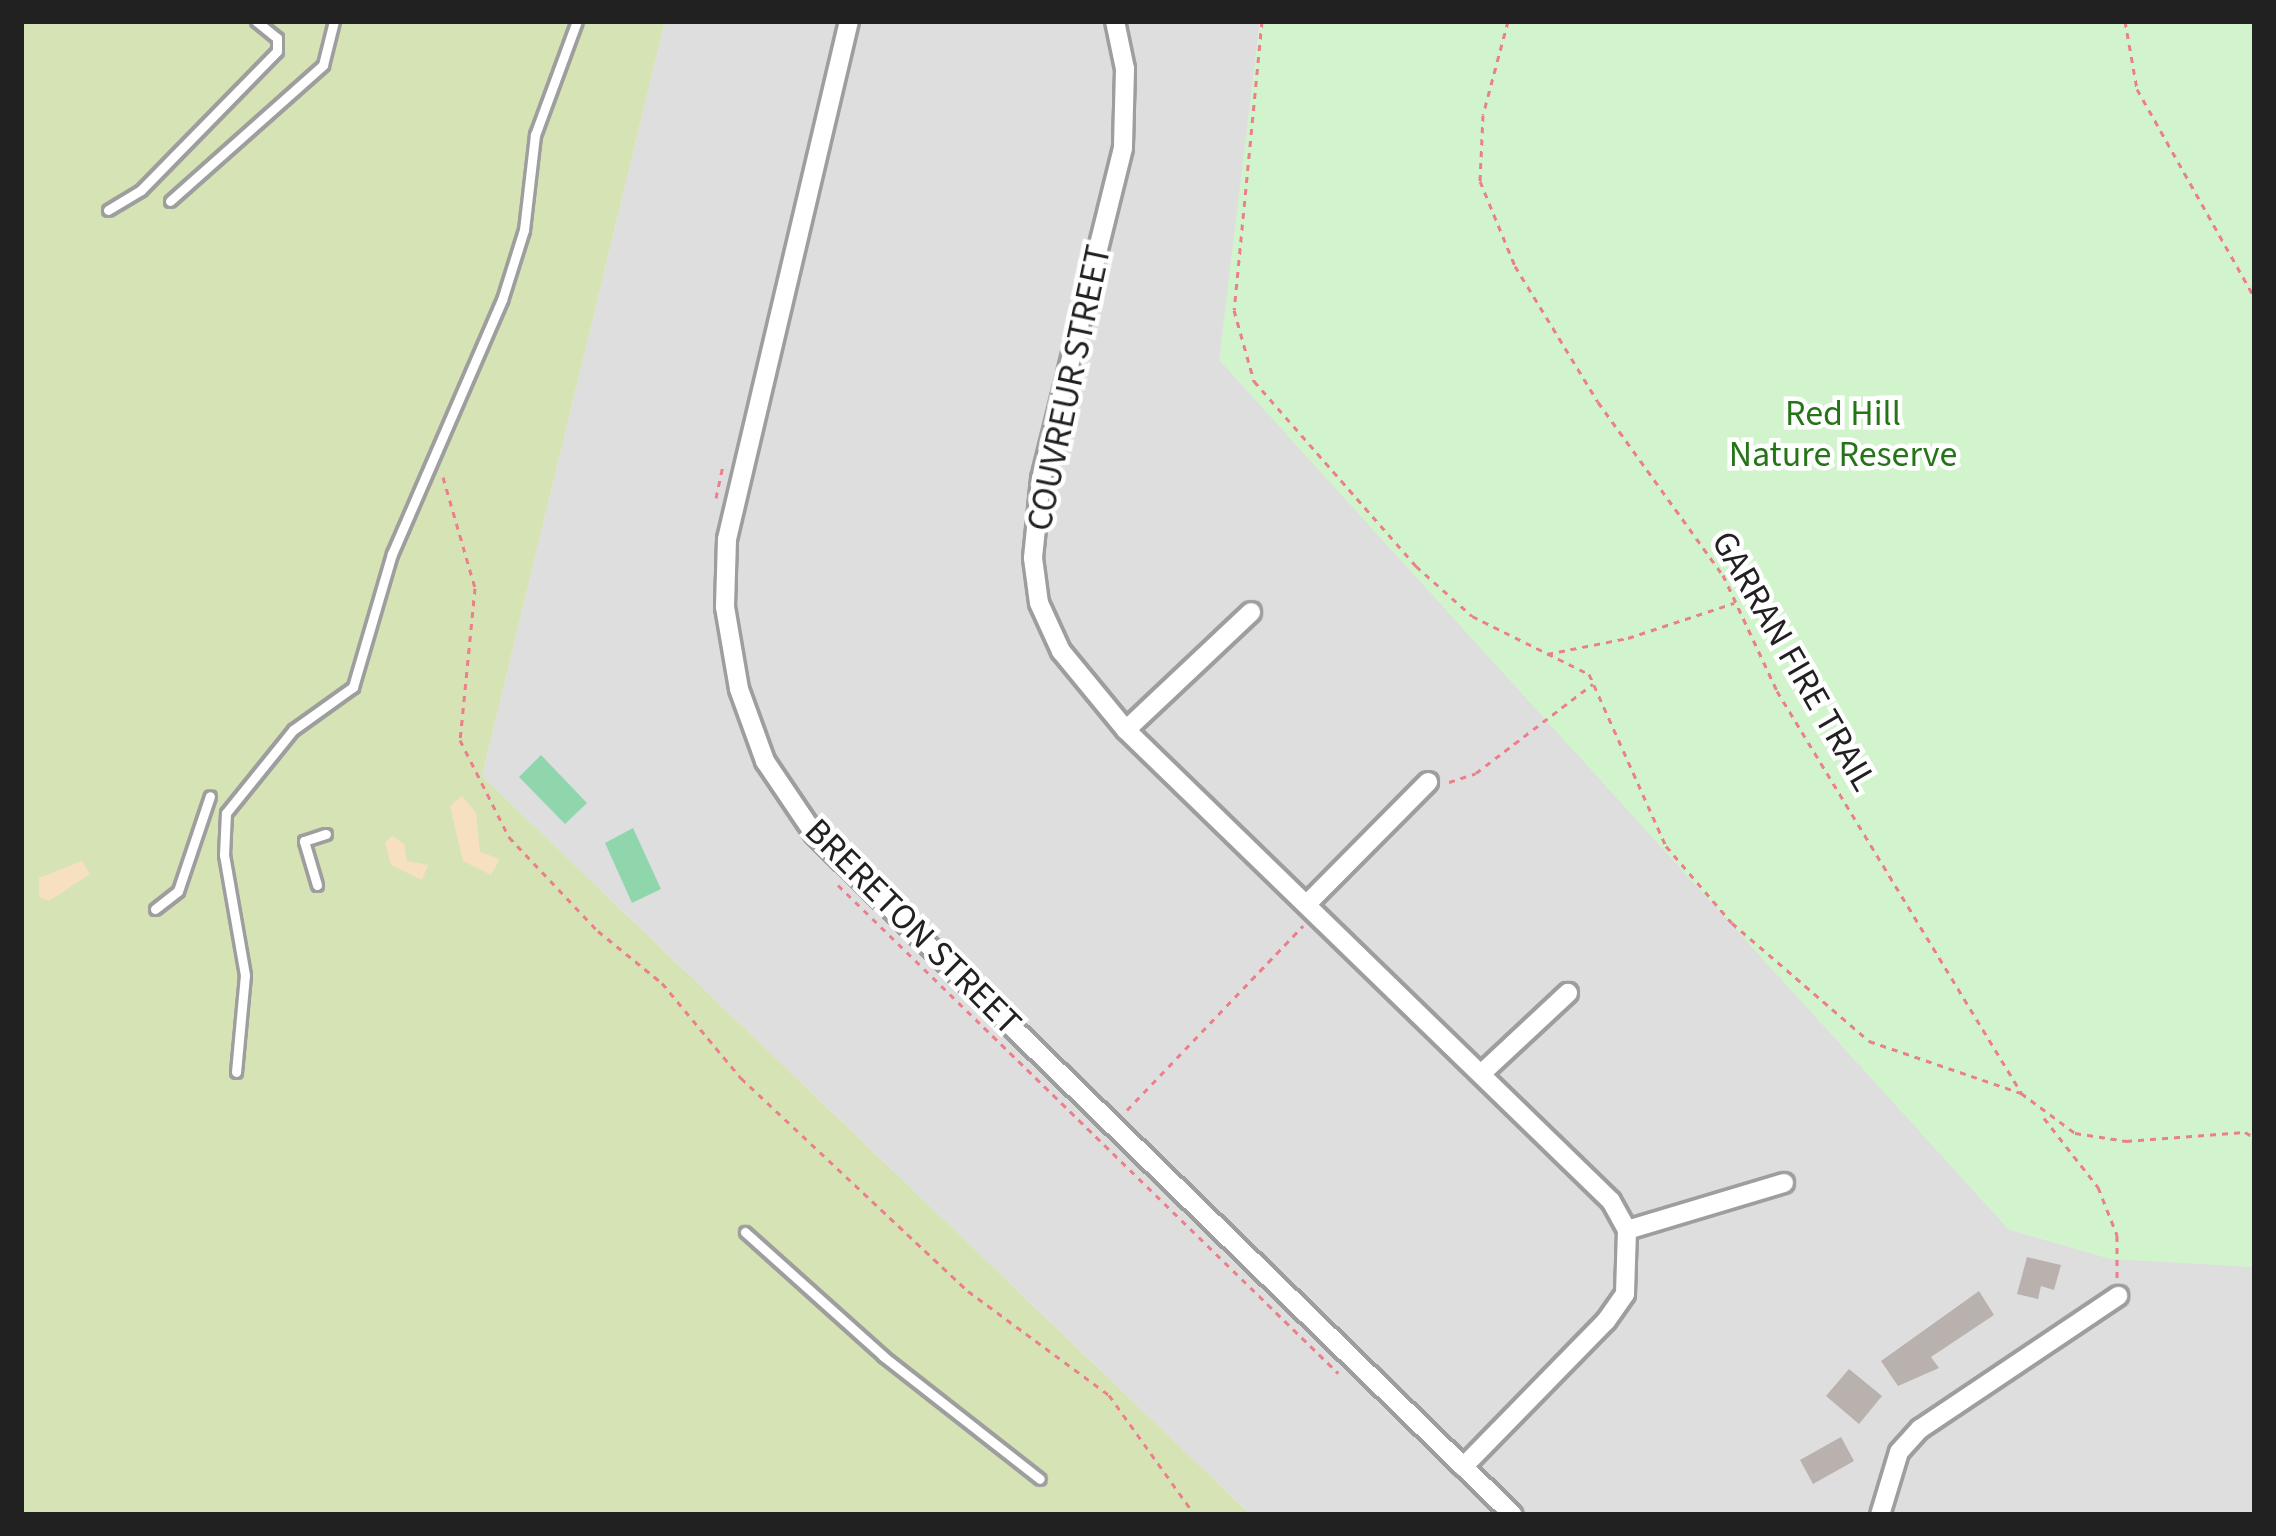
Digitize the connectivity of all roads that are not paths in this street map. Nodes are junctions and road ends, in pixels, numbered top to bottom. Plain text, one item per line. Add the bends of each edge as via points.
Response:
1 (256, 21) edge
2 (334, 21) edge
3 (577, 21) edge
4 (849, 21) edge
5 (1115, 21) edge
6 (170, 201) dead end
7 (108, 210) dead end
8 (1251, 612) dead end
9 (1126, 730) junction
10 (1428, 782) road end
11 (210, 796) dead end
12 (326, 834) dead end
13 (316, 885) dead end
14 (1311, 908) junction
15 (155, 909) dead end
16 (1568, 993) dead end
17 (236, 1072) dead end
18 (1481, 1075) junction
19 (1784, 1183) dead end
20 (1627, 1230) junction
21 (745, 1232) dead end
22 (2118, 1296) road end
23 (1463, 1467) junction
24 (1040, 1480) dead end
25 (1513, 1515) edge
26 (1880, 1515) edge

1 - 7 lane via 278,38 277,51 141,190
2 - 6 lane via 323,65
3 - 17 lane via 536,135 524,230 502,300 392,554 352,687 293,730 226,813 224,855 245,975
4 - 23 street, BRERETON STREET via 727,538 725,607 739,689 765,761 815,835
5 - 9 street, COUVREUR STREET via 1125,69 1123,148 1041,479 1033,558 1039,603 1060,651
8 - 9 street
9 - 14 street, COUVREUR STREET
10 - 14 street
11 - 15 lane via 178,891
12 - 13 lane via 304,841
14 - 18 street, COUVREUR STREET
16 - 18 street
18 - 20 street, COUVREUR STREET via 1611,1201
19 - 20 street
20 - 23 street via 1624,1294 1606,1321
21 - 24 lane via 883,1356
22 - 26 street via 1920,1429 1899,1452
23 - 25 street, BRERETON STREET

